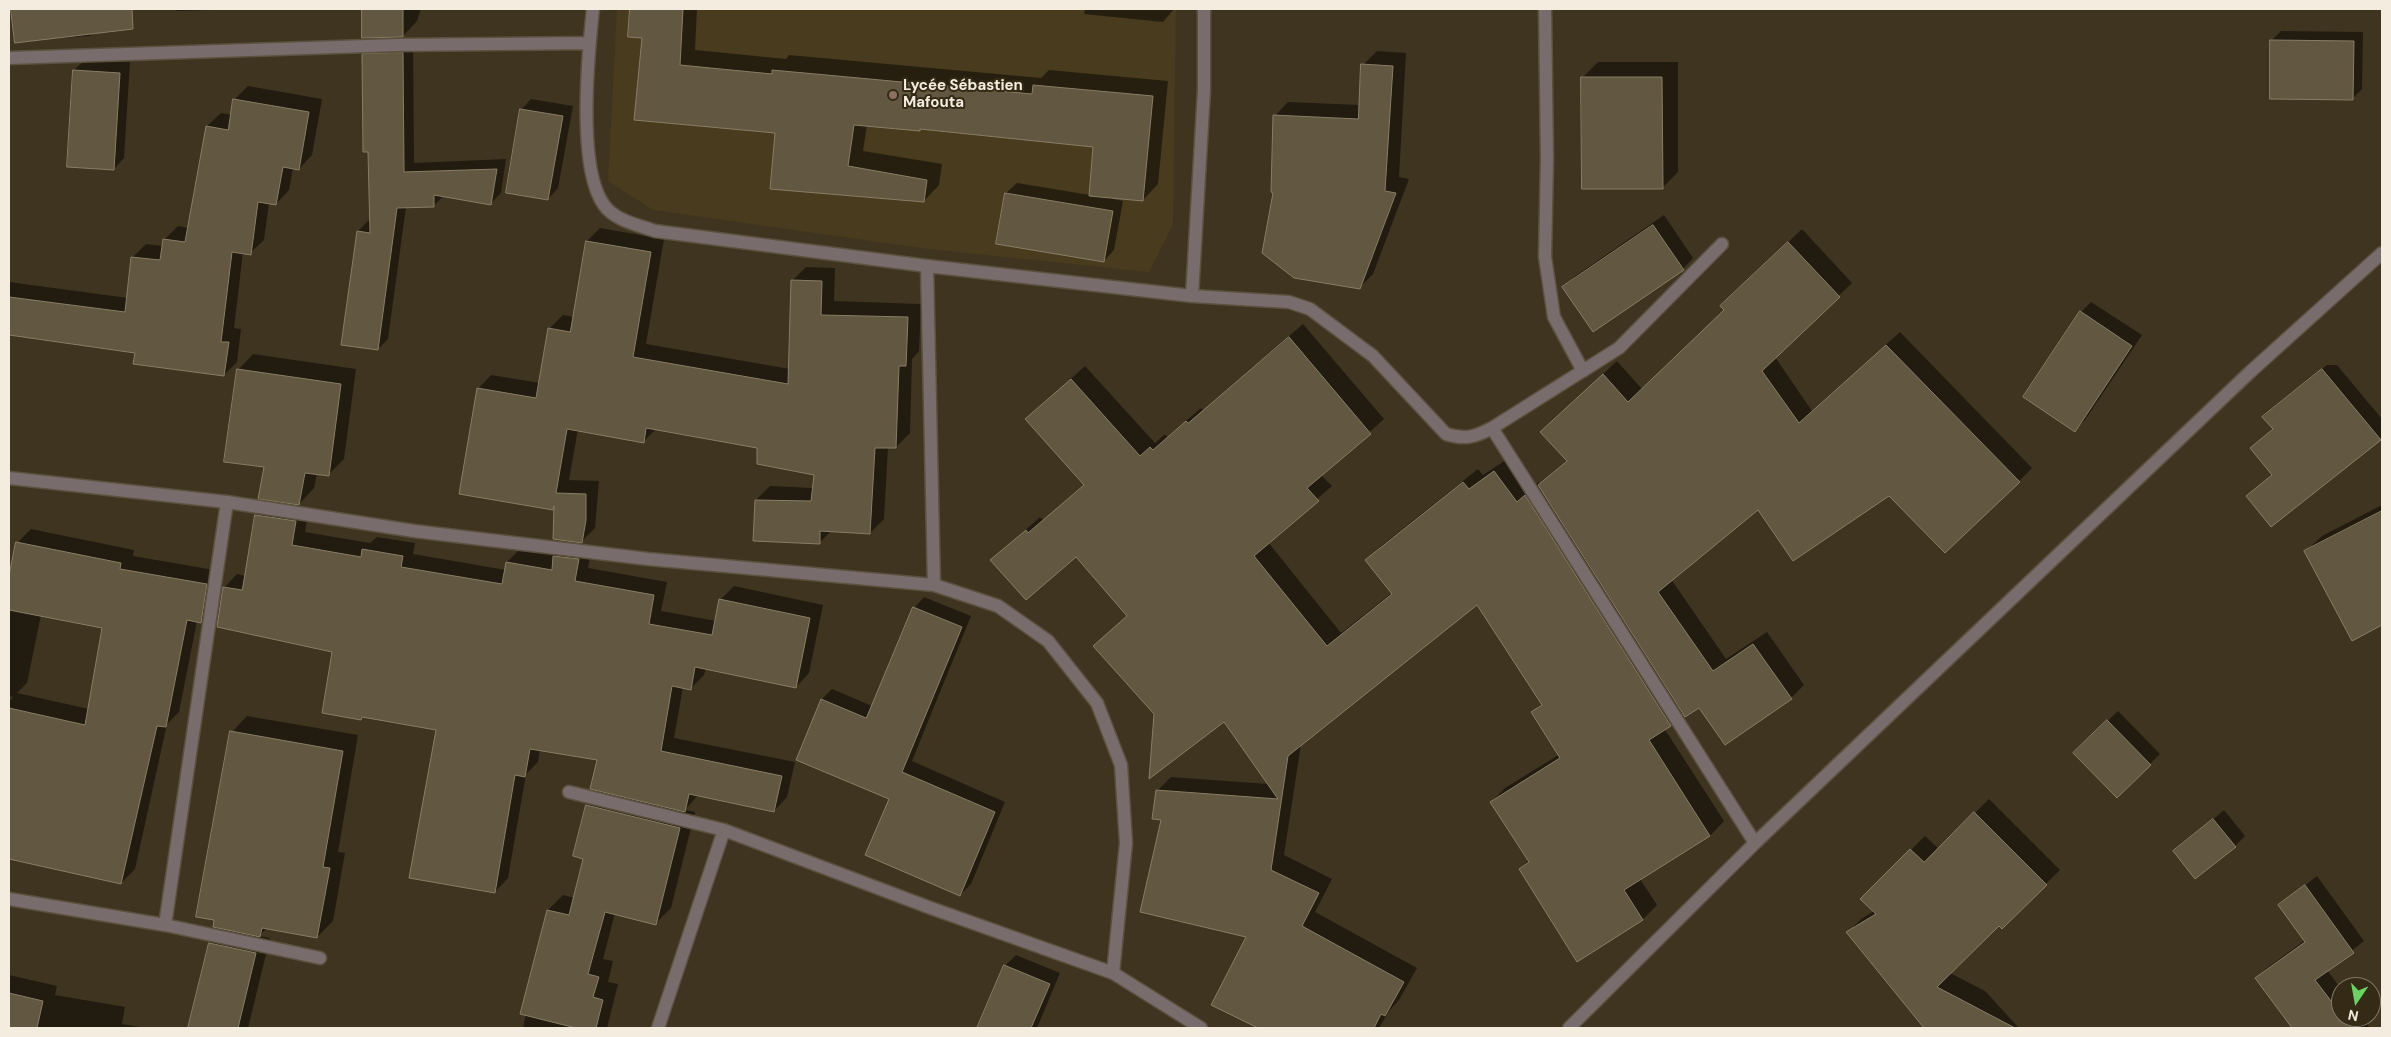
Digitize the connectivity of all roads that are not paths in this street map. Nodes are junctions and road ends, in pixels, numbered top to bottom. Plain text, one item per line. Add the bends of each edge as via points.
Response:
1 (593, 9) edge
2 (1204, 9) edge
3 (1545, 9) edge
4 (589, 43) junction
5 (9, 58) edge
6 (1722, 244) dead end
7 (2382, 253) edge
8 (927, 266) junction
9 (1192, 296) junction
10 (1583, 371) junction
11 (1492, 428) junction
12 (9, 478) edge
13 (227, 502) junction
14 (934, 585) junction
15 (569, 792) dead end
16 (724, 830) junction
17 (1755, 843) junction
18 (9, 899) edge
19 (165, 925) junction
20 (320, 958) dead end
21 (1112, 973) junction
22 (658, 1028) edge
23 (1201, 1028) edge
24 (1569, 1028) edge

1 - 4 street
2 - 9 street via 1204,90
3 - 10 street via 1545,257 1554,317
4 - 5 street via 398,45
4 - 8 street via 587,154 592,183 605,206 626,221 655,231
6 - 10 street via 1619,348
7 - 17 street via 2249,372
8 - 9 street
8 - 14 street
9 - 11 street via 1289,302 1310,309 1373,356 1446,434 1473,438
10 - 11 street
11 - 17 street
12 - 13 street
13 - 14 street via 414,531 639,558
13 - 19 street
14 - 21 street via 998,606 1048,641 1097,703 1121,766 1125,834
15 - 16 street
16 - 21 street
16 - 22 street
17 - 24 street
18 - 19 street
19 - 20 street
21 - 23 street

